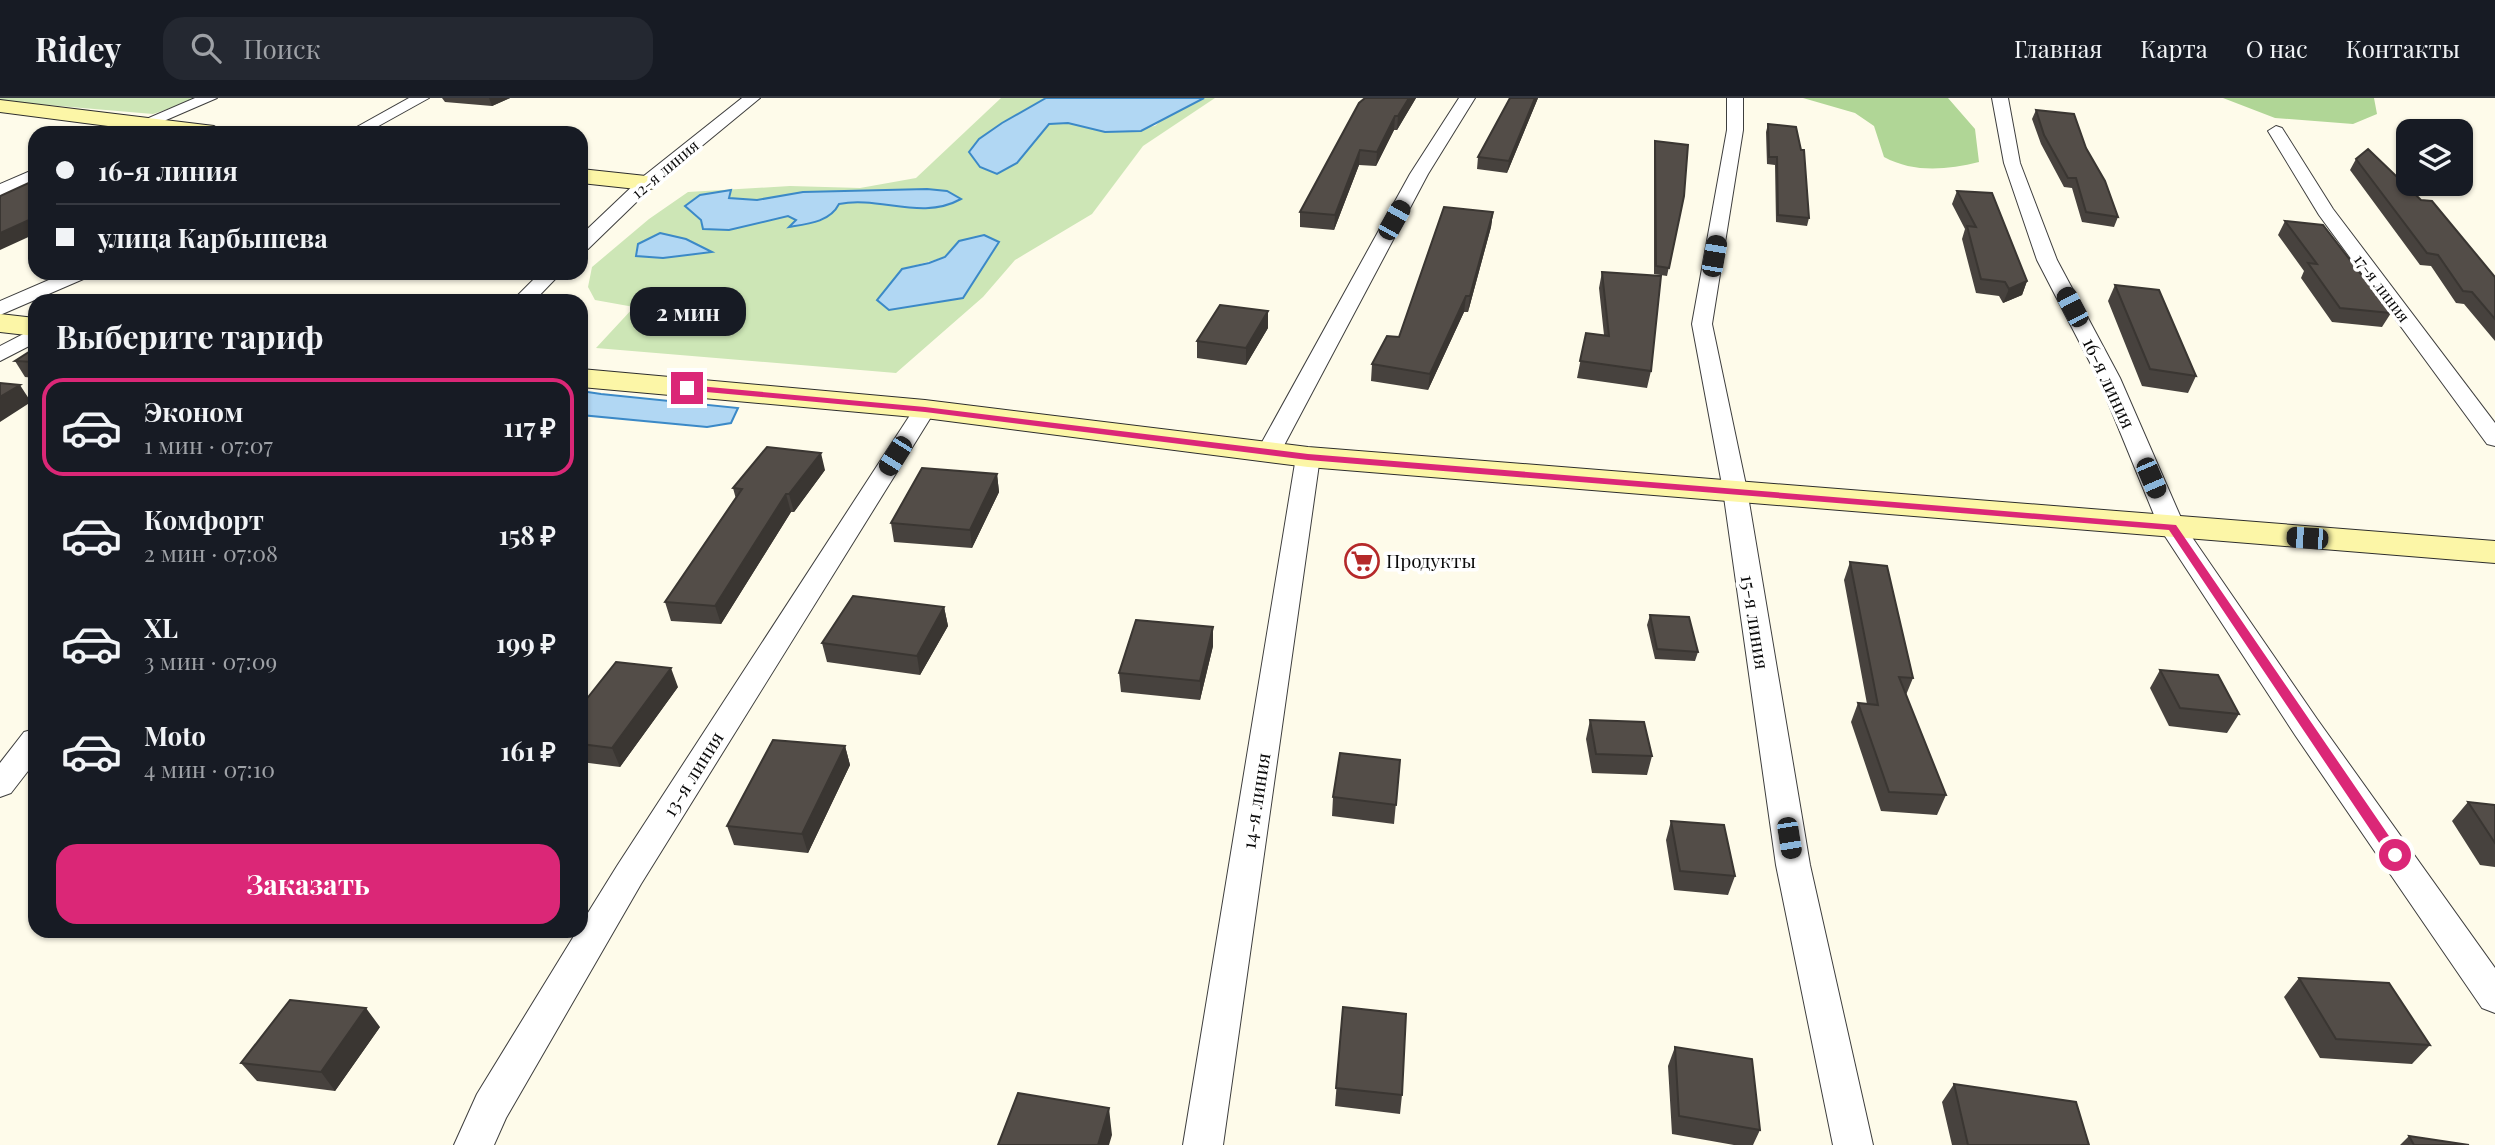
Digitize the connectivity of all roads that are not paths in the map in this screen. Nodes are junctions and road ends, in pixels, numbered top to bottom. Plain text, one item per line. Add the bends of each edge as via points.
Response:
1 (209, 98) edge
2 (421, 98) edge
3 (752, 98) edge
4 (1467, 98) edge
5 (1735, 98) edge
6 (2000, 98) edge
7 (0, 106) edge
8 (115, 126) edge
9 (139, 126) edge
10 (367, 126) edge
11 (2276, 131) dead end
12 (28, 177) edge
13 (588, 177) edge
14 (646, 183) junction
15 (0, 191) edge
16 (588, 238) edge
17 (65, 280) edge
18 (544, 280) edge
19 (34, 294) edge
20 (529, 294) edge
21 (28, 297) edge
22 (0, 309) edge
23 (0, 323) edge
24 (28, 326) edge
25 (28, 338) edge
26 (0, 355) edge
27 (588, 380) edge
28 (925, 409) junction
29 (2495, 439) edge
30 (1268, 453) junction
31 (1308, 457) junction
32 (1735, 490) junction
33 (2172, 527) junction
34 (2495, 552) edge
35 (28, 749) edge
36 (0, 785) edge
37 (2495, 997) edge
38 (474, 1145) edge
39 (1203, 1145) edge
40 (1853, 1145) edge

1 - 9 street
2 - 10 street
3 - 14 street, 12-я линия
4 - 30 street via 1419,174
5 - 32 street, 15-я линия via 1735,130 1702,324
6 - 33 street, 16-я линия via 2012,163 2048,260 2109,378
7 - 8 main road
11 - 29 street, 17-я линия via 2325,211
12 - 15 street
13 - 14 main road
14 - 16 street, 12-я линия
17 - 19 street
18 - 20 street
21 - 22 street
23 - 24 main road
25 - 26 street
27 - 28 main road
28 - 30 main road
28 - 38 street, 13-я линия via 629,875 491,1107
30 - 31 main road
31 - 32 main road
31 - 39 street, 14-я линия
32 - 33 main road
32 - 40 street, 15-я линия via 1793,865
33 - 34 main road
33 - 37 street, 16-я линия
35 - 36 street

